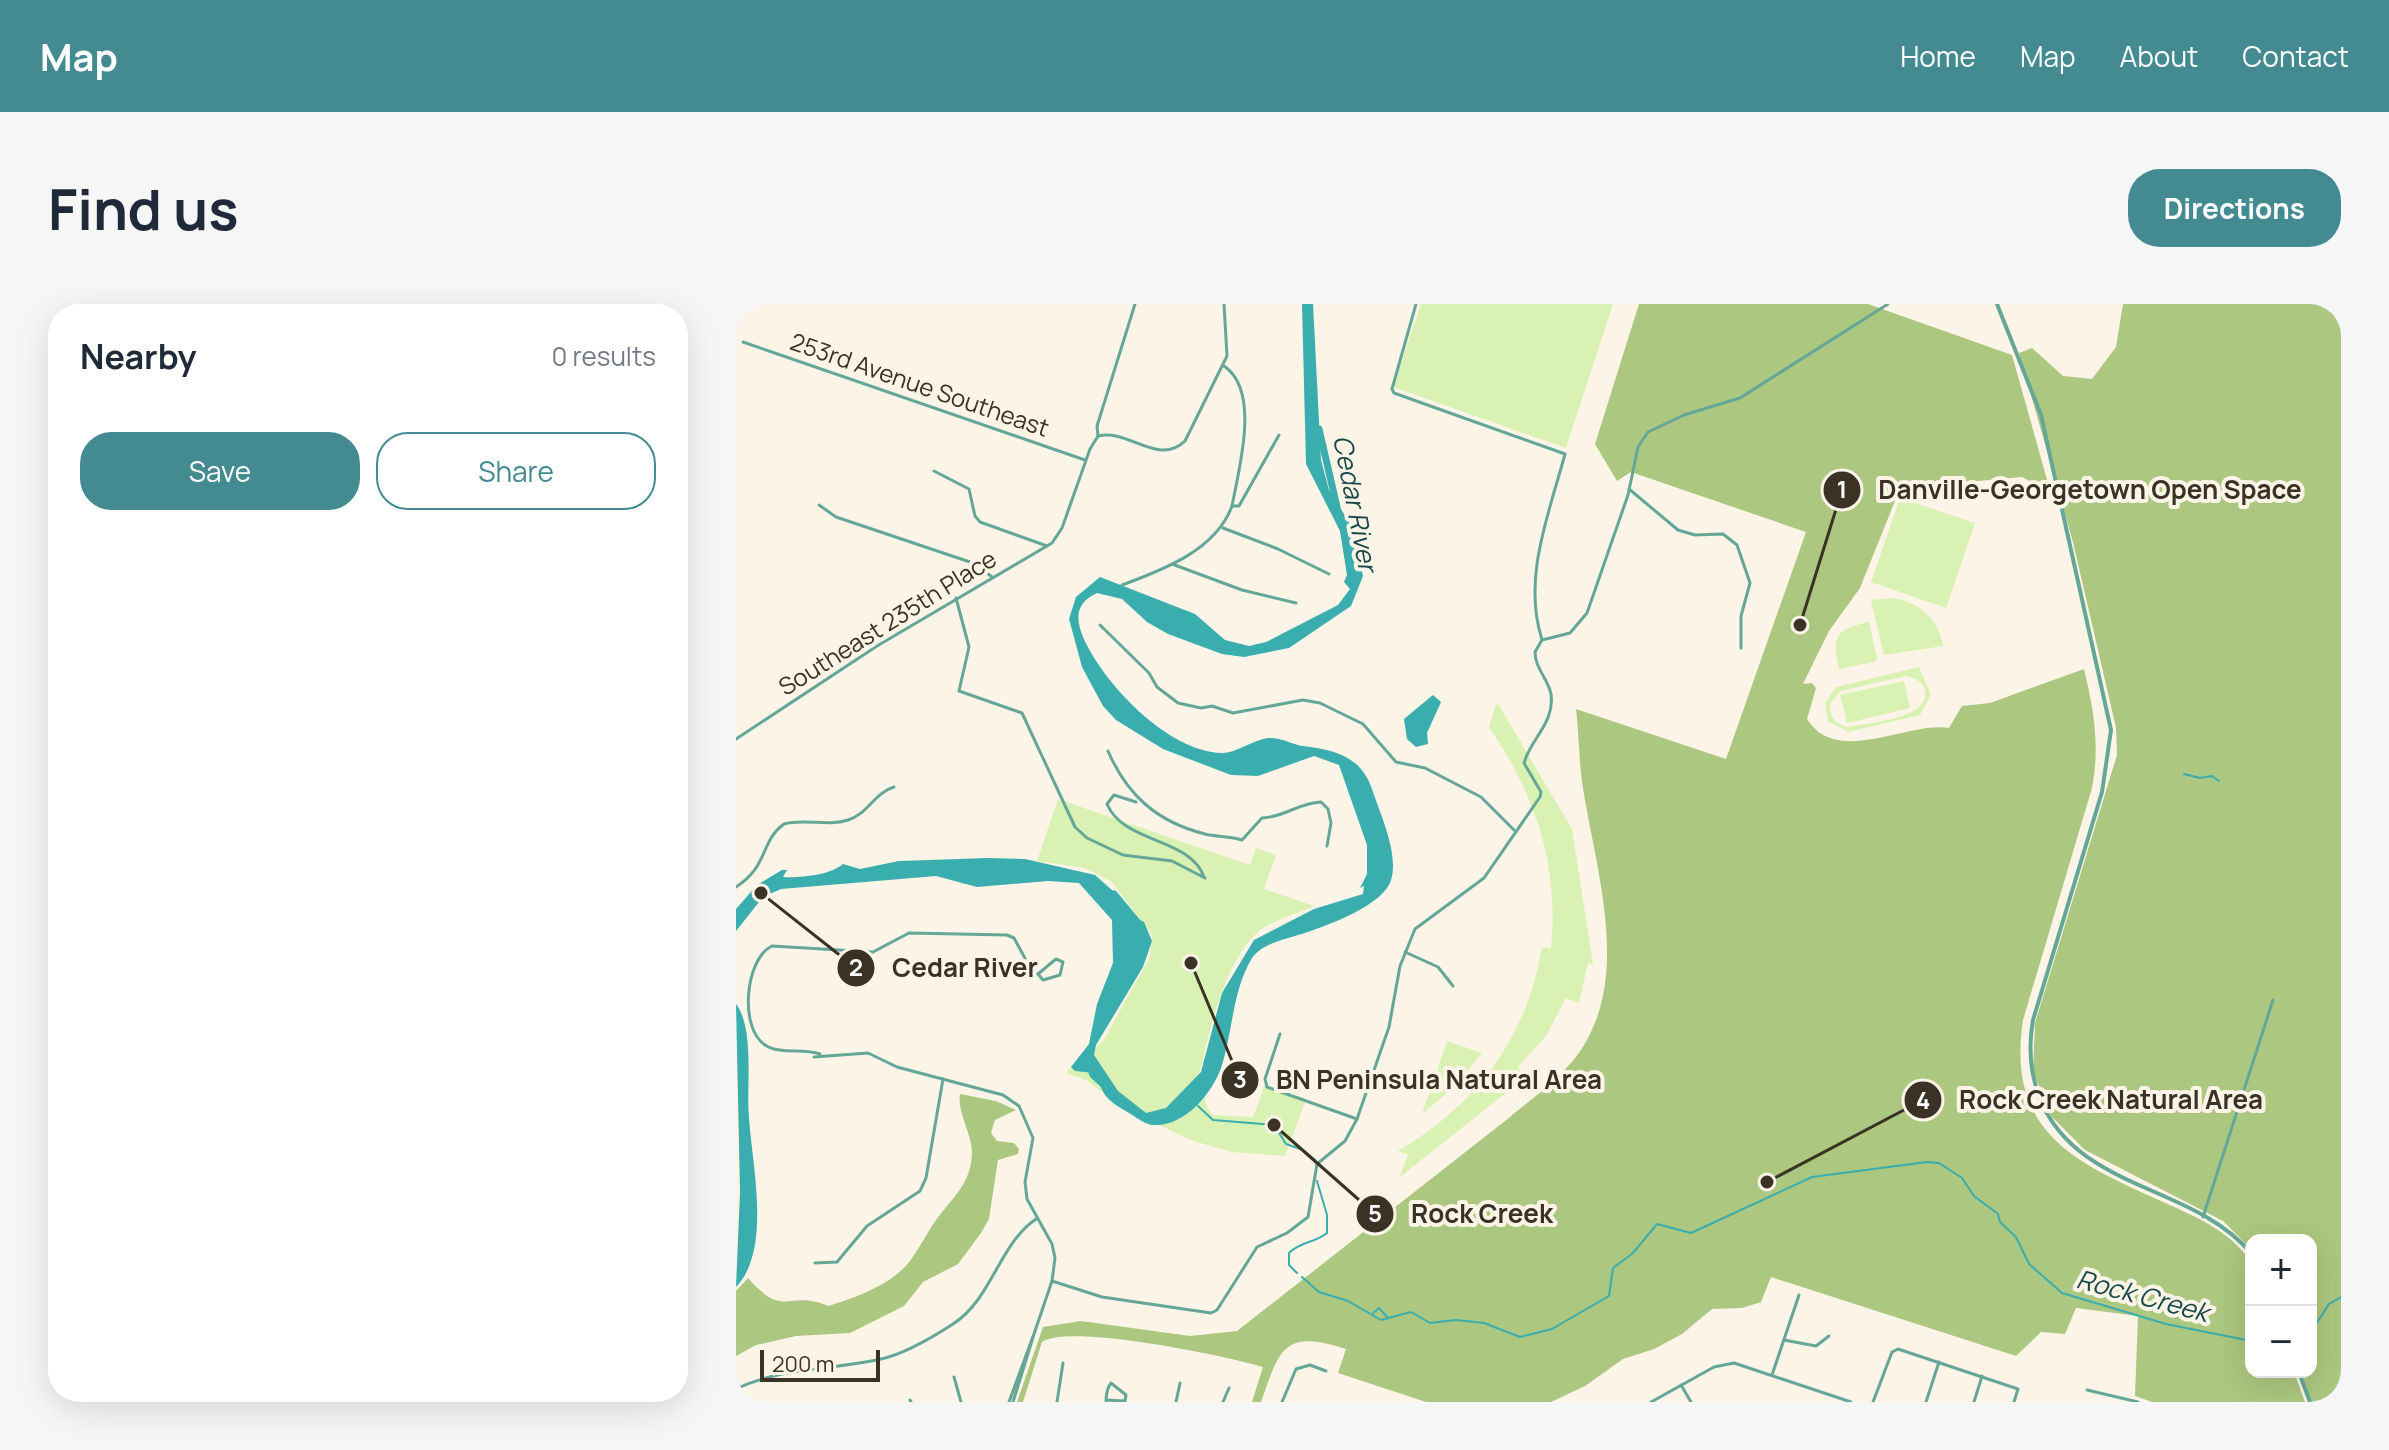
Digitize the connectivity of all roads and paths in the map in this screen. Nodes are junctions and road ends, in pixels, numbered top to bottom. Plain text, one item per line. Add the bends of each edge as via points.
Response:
1 (1135, 304) edge
2 (1224, 304) edge
3 (1416, 304) edge
4 (1997, 304) edge
5 (1887, 305) edge
6 (743, 342) dead end
7 (1223, 365) junction
8 (1279, 435) dead end
9 (1098, 436) junction
10 (1085, 460) junction
11 (934, 471) dead end
12 (1629, 489) junction
13 (819, 505) dead end
14 (1232, 506) junction
15 (1222, 528) junction
16 (1047, 546) junction
17 (1172, 564) junction
18 (1329, 574) dead end
19 (992, 577) junction
20 (1122, 585) dead end
21 (956, 598) junction
22 (1296, 603) dead end
23 (1100, 625) dead end
24 (1542, 640) junction
25 (1741, 648) dead end
26 (736, 739) edge
27 (1108, 751) dead end
28 (894, 787) dead end
29 (1139, 803) junction
30 (1514, 830) junction
31 (1327, 846) dead end
32 (736, 887) edge
33 (1405, 952) junction
34 (1038, 974) junction
35 (1453, 986) dead end
36 (2273, 1000) dead end
37 (1280, 1034) dead end
38 (820, 1054) junction
39 (814, 1057) dead end
40 (943, 1079) junction
41 (1357, 1119) junction
42 (2203, 1217) junction
43 (1036, 1219) junction
44 (2245, 1247) edge
45 (815, 1263) dead end
46 (1052, 1281) junction
47 (1799, 1295) dead end
48 (1829, 1336) dead end
49 (1784, 1340) junction
50 (1939, 1362) junction
51 (1063, 1363) dead end
52 (1326, 1371) dead end
53 (1772, 1375) junction
54 (1982, 1376) junction
55 (954, 1377) dead end
56 (2301, 1378) edge
57 (1180, 1383) dead end
58 (1681, 1385) junction
59 (1229, 1388) dead end
60 (736, 1389) edge
61 (2087, 1390) dead end
62 (2111, 1400) edge
63 (1106, 1401) edge
64 (961, 1402) edge
65 (1011, 1402) edge
66 (1057, 1402) edge
67 (1176, 1402) edge
68 (1223, 1402) edge
69 (1282, 1402) edge
70 (1651, 1402) edge
71 (1691, 1402) edge
72 (1851, 1402) edge
73 (1873, 1402) edge
74 (1926, 1402) edge
75 (1974, 1402) edge
76 (2014, 1402) edge
77 (2138, 1402) edge
78 (2310, 1402) edge

1 - 9 street
2 - 7 street via 1228,352
3 - 24 street via 1394,393 1564,452 1534,592
4 - 42 street via 2041,415 2111,730 2102,792 2033,1020 2033,1076 2048,1116 2082,1155
5 - 12 street via 1740,398 1648,432 1638,447
6 - 10 street, 253rd Avenue Southeast
7 - 9 street via 1195,427 1180,446 1163,451 1109,434
7 - 14 street via 1239,381 1244,419
8 - 14 street via 1250,493 1239,506
9 - 10 street
10 - 16 street, Southeast 235th Place via 1057,538
11 - 16 street via 969,489 980,522
12 - 24 street via 1587,613 1570,633
12 - 25 street via 1678,530 1723,534 1737,545 1750,583 1741,616
13 - 19 street via 836,517 976,564
14 - 15 street
15 - 17 street
15 - 18 street
16 - 19 street, Southeast 235th Place
17 - 20 street
17 - 22 street
19 - 21 street, Southeast 235th Place
21 - 26 street, Southeast 235th Place
21 - 29 street via 969,647 959,691 1022,713 1075,827 1123,855 1172,861 1205,878 1197,862 1121,822 1107,804 1118,795
23 - 30 street via 1178,703 1233,713 1303,700 1320,703 1363,724 1396,762 1425,768 1481,797
24 - 30 street via 1535,659 1551,694 1548,720 1524,763 1541,792
27 - 29 street
28 - 32 street via 844,822 784,824 772,836 756,872
29 - 31 street via 1179,826 1242,840 1262,818 1321,802 1331,823
30 - 33 street via 1484,878 1420,924
33 - 35 street via 1438,967
33 - 41 street via 1389,1027
34 - 34 street via 1056,959 1063,962 1056,978 1043,980
34 - 38 street via 1007,935 909,933 873,952 772,946 758,956 750,980 748,1011 754,1034 774,1049
36 - 42 street
37 - 41 street via 1265,1085
38 - 39 street
38 - 40 street via 868,1053
40 - 43 street via 1003,1095 1025,1114 1033,1141 1025,1190
40 - 45 street via 920,1191 875,1219 837,1262
41 - 46 street via 1345,1141 1317,1164 1308,1217 1257,1247 1217,1310 1114,1300
42 - 44 street
43 - 46 street via 1053,1249
43 - 60 street via 1015,1236 1004,1261 962,1318 949,1326 884,1359 761,1378
46 - 65 street
47 - 49 street
48 - 49 street via 1816,1346
49 - 53 street
50 - 54 street
50 - 73 street via 1903,1349 1892,1352
50 - 74 street
51 - 66 street via 1054,1394
52 - 69 street via 1307,1365 1295,1370
53 - 58 street via 1722,1364
53 - 72 street
54 - 75 street
54 - 76 street via 2018,1389
55 - 64 street
56 - 78 street
57 - 67 street
58 - 70 street
58 - 71 street
59 - 68 street
61 - 62 street
62 - 77 street via 2120,1396
63 - 63 street via 1111,1383 1126,1395 1125,1401

